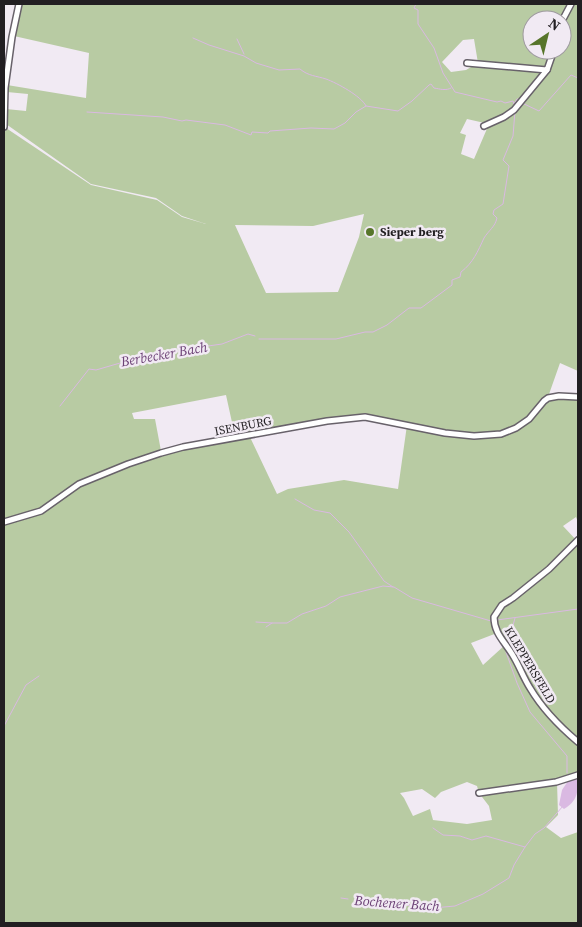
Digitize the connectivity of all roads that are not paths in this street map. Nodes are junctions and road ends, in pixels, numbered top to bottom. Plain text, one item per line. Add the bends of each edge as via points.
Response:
1 (19, 4) edge
2 (550, 60) edge
3 (467, 63) dead end
4 (547, 70) junction
5 (4, 91) edge
6 (484, 126) dead end
7 (4, 127) edge
8 (578, 397) edge
9 (4, 522) edge
10 (578, 540) edge
11 (578, 742) edge
12 (578, 775) edge
13 (479, 793) dead end

1 - 5 street
2 - 4 street
3 - 4 street
4 - 6 street via 514,110
5 - 7 street
8 - 9 street, ISENBURG via 548,398 529,419 501,434 445,433 365,417 280,429 161,452 79,484 41,512
10 - 11 street, KLEPPERSFELD via 549,569 502,605 494,617 497,633 542,708
12 - 13 street via 556,782

